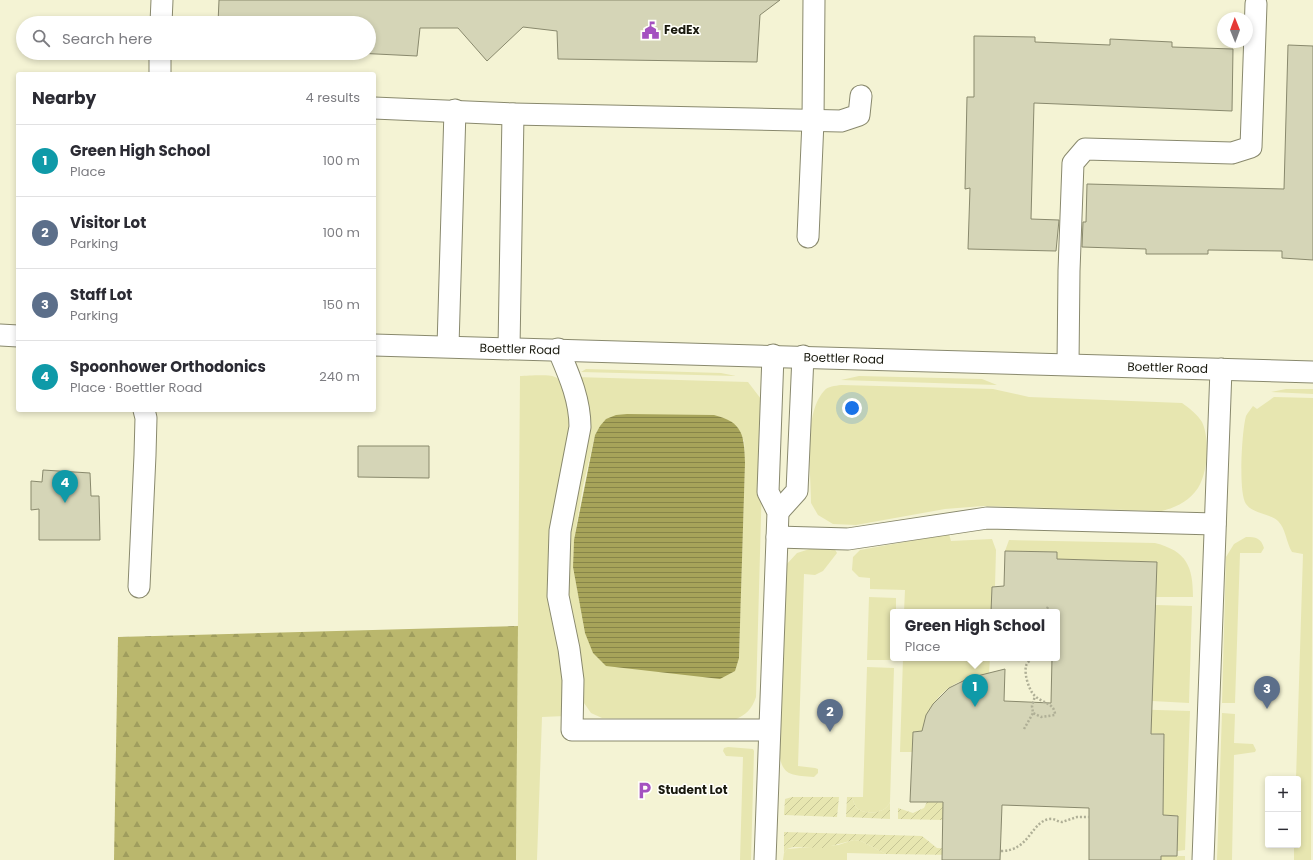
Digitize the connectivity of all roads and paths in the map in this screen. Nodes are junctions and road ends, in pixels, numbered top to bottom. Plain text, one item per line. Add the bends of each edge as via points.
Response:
1 (162, 0) edge
2 (814, 0) edge
3 (1256, 4) dead end
4 (161, 16) edge
5 (160, 60) edge
6 (160, 72) edge
7 (861, 96) dead end
8 (376, 108) edge
9 (455, 110) junction
10 (513, 114) junction
11 (813, 121) junction
12 (808, 237) dead end
13 (0, 335) edge
14 (16, 336) edge
15 (376, 345) edge
16 (448, 346) junction
17 (509, 348) junction
18 (558, 349) junction
19 (773, 355) junction
20 (803, 356) junction
21 (1068, 364) junction
22 (1221, 369) junction
23 (1313, 372) edge
24 (144, 412) edge
25 (778, 512) junction
26 (1215, 524) junction
27 (777, 537) junction
28 (139, 587) dead end
29 (1048, 606) dead end
30 (1046, 609) edge
31 (1029, 661) edge
32 (1035, 696) junction
33 (1033, 713) junction
34 (1024, 729) dead end
35 (769, 730) junction
36 (1089, 817) dead end
37 (1001, 851) dead end
38 (765, 860) edge
39 (1204, 860) edge

1 - 4 street
2 - 11 street
3 - 21 street via 1250,147 1232,153 1085,149 1073,163
5 - 6 street
7 - 11 street via 859,115 841,121
8 - 9 street
9 - 10 street
9 - 16 street
10 - 11 street
10 - 17 street
11 - 12 street
13 - 14 street
15 - 16 street, Boettler Road
16 - 17 street, Boettler Road
17 - 18 street, Boettler Road
18 - 19 street, Boettler Road
18 - 35 street via 578,400 580,416 560,531 558,588 573,680 572,730
19 - 20 street, Boettler Road
19 - 25 street via 768,492
20 - 21 street, Boettler Road
20 - 25 street via 797,491
21 - 22 street, Boettler Road
22 - 23 street, Boettler Road
22 - 26 street
24 - 28 street
25 - 27 street
26 - 27 street via 987,518 848,539
26 - 39 street
27 - 35 street
29 - 30 path
31 - 32 path via 1026,665 1026,674
32 - 33 path
32 - 33 path via 1052,706 1055,715 1042,717
33 - 34 path
35 - 38 street
36 - 37 path via 1078,817 1062,822 1046,820 1023,844 1014,850

